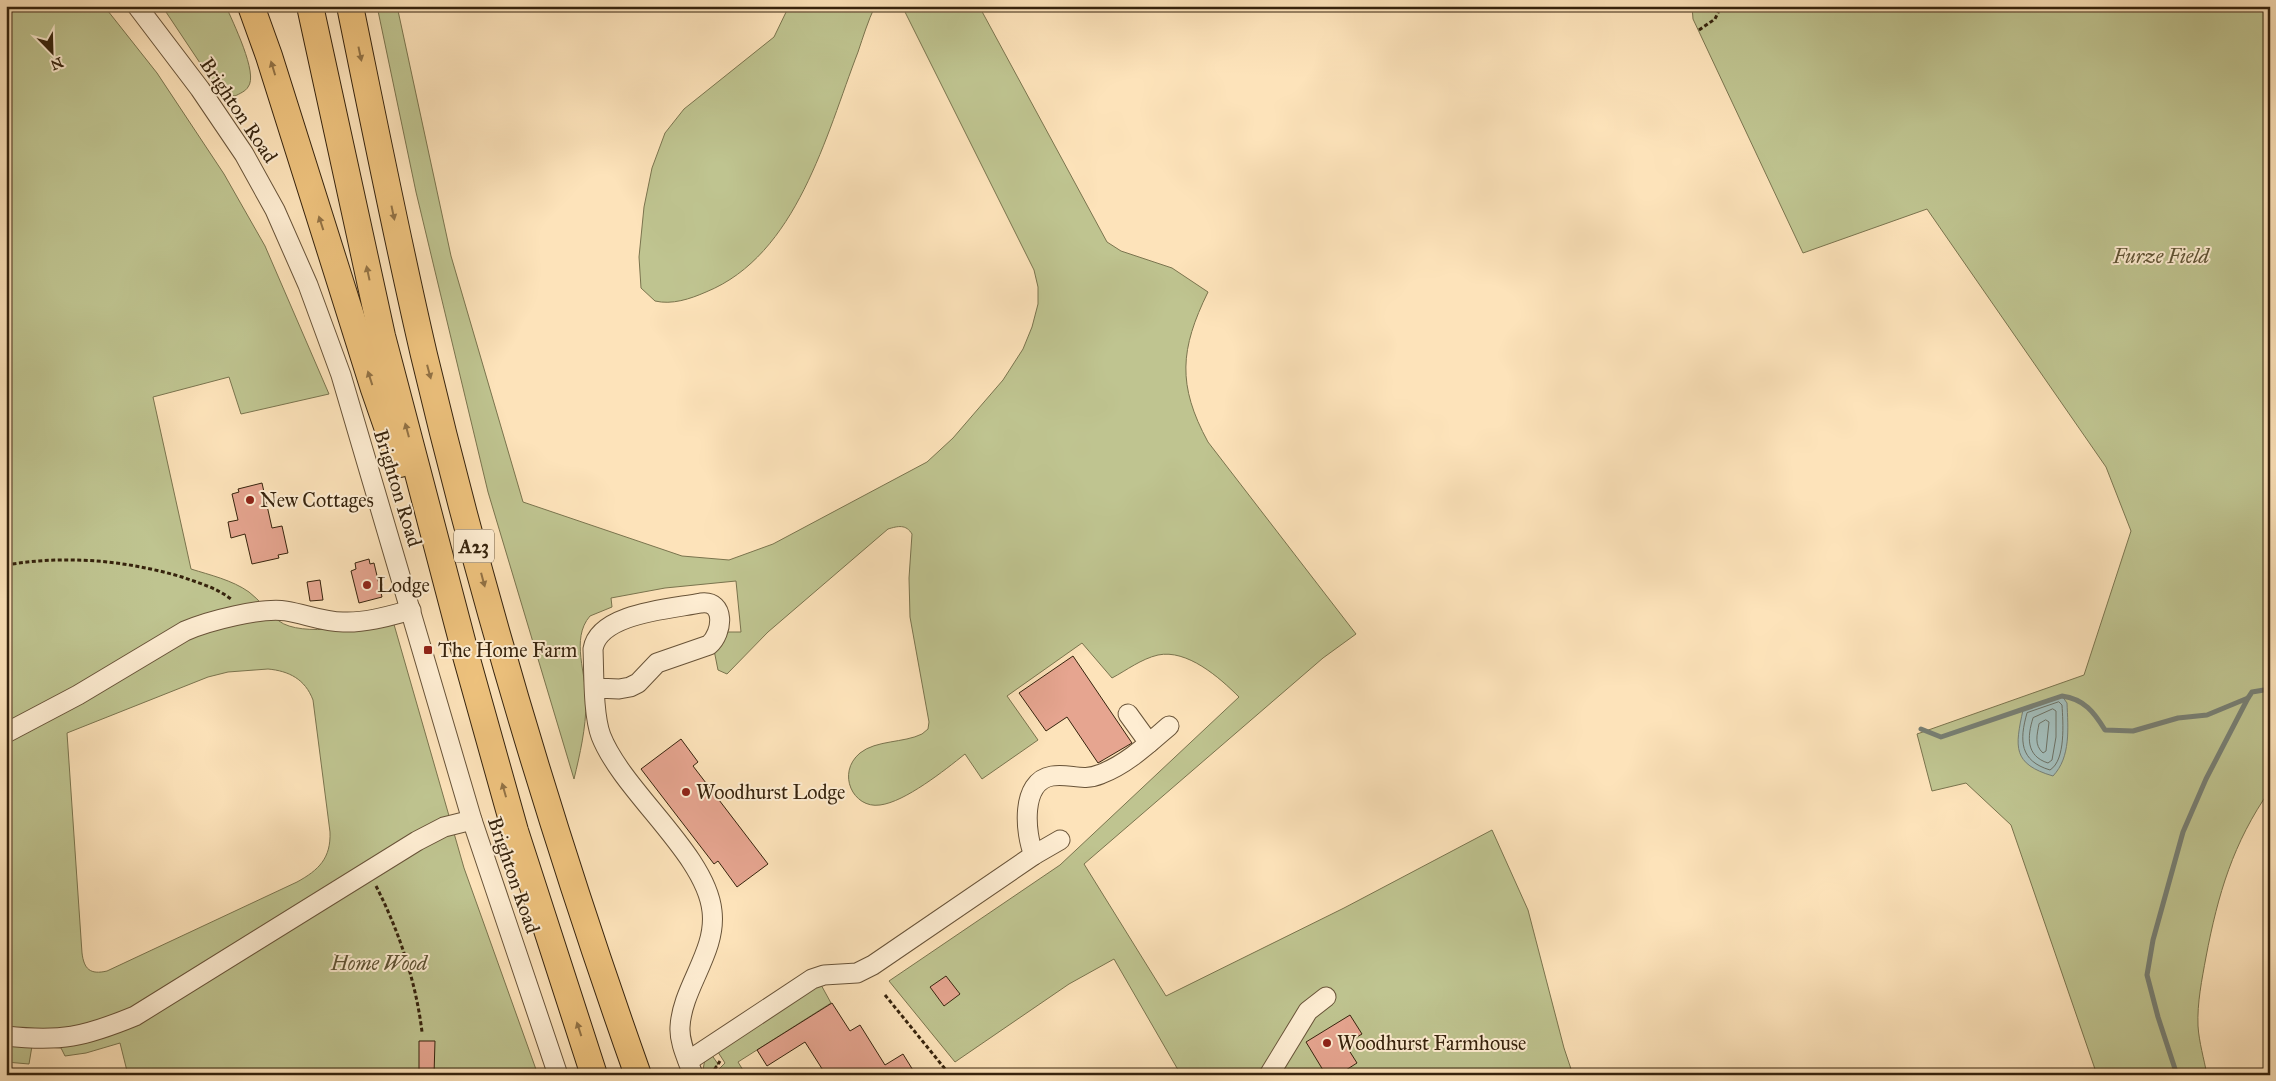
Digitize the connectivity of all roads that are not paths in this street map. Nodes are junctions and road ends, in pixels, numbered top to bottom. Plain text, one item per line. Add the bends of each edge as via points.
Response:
1 (138, 6) edge
2 (251, 6) edge
3 (310, 6) edge
4 (350, 6) edge
5 (411, 610) junction
6 (466, 656) junction
7 (596, 688) junction
8 (1128, 714) dead end
9 (1169, 726) dead end
10 (6, 733) edge
11 (1149, 743) junction
12 (472, 820) junction
13 (1060, 840) dead end
14 (1034, 855) junction
15 (1326, 997) dead end
16 (6, 1036) edge
17 (691, 1068) edge
18 (558, 1075) edge
19 (594, 1075) edge
20 (638, 1075) edge
21 (1269, 1075) edge

1 - 5 street, Brighton Road via 236,142 287,234 337,362
6 -> 2 highway via 374,389 270,56
6 -> 3 highway, A23 via 382,336
4 -> 20 highway, A23 via 421,339 486,592 551,817
5 - 10 street via 351,622 276,610 203,624 185,631 78,695
5 - 12 street, Brighton Road
19 -> 6 highway, A23 via 515,831
7 - 7 street via 630,687 657,663 710,645 718,629 716,606 710,602 701,603 627,618 606,627 594,643
7 - 17 street via 598,726 609,752 693,865 713,912 708,945 685,1002 680,1028
8 - 11 street
9 - 11 street
11 - 14 street via 1102,774 1080,779 1051,776 1037,784 1030,797 1027,818 1028,838
12 - 16 street via 444,828 417,841 135,1016 100,1030 64,1039
12 - 18 street, Brighton Road
13 - 14 street
14 - 17 street via 873,965 857,973 812,979
15 - 21 street via 1308,1011

